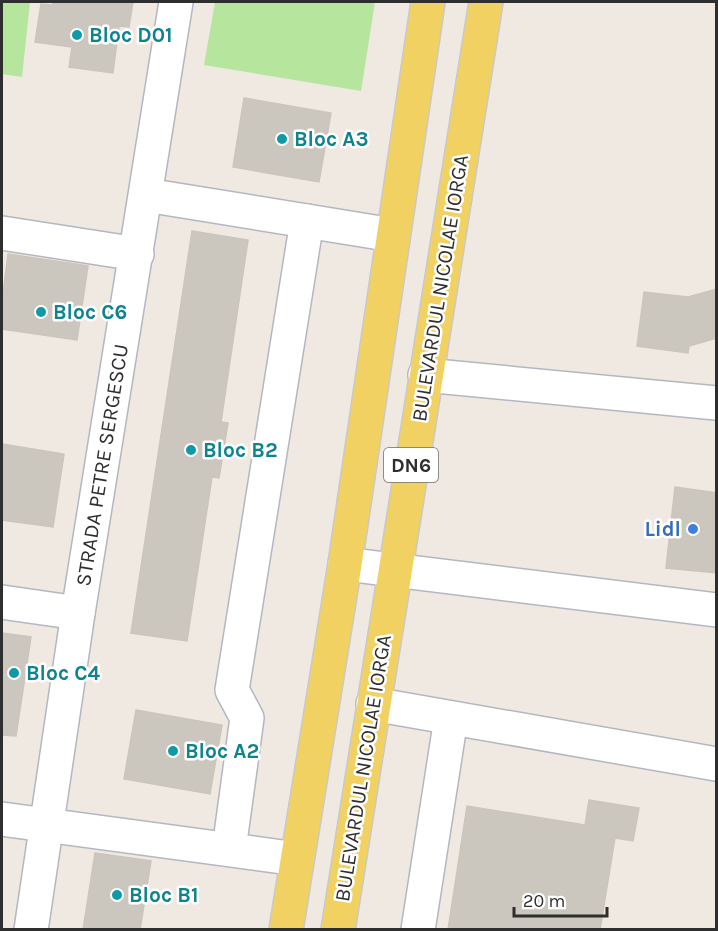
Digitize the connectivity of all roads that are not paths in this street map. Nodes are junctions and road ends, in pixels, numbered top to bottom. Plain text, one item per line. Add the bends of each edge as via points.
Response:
1 (176, 2) edge
2 (428, 2) edge
3 (486, 2) edge
4 (146, 195) junction
5 (307, 221) junction
6 (2, 233) edge
7 (393, 235) junction
8 (137, 254) junction
9 (425, 375) junction
10 (717, 403) edge
11 (345, 564) junction
12 (394, 571) junction
13 (2, 602) edge
14 (717, 610) edge
15 (78, 613) junction
16 (373, 705) junction
17 (452, 718) junction
18 (717, 764) edge
19 (2, 819) edge
20 (46, 825) junction
21 (229, 849) junction
22 (297, 859) junction
23 (31, 930) edge
24 (285, 930) edge
25 (338, 930) edge
26 (418, 930) edge

1 - 4 street, STRADA PETRE SERGESCU
2 - 7 main road, DN6
3 - 9 main road, BULEVARDUL NICOLAE IORGA / DN6
4 - 5 street
4 - 8 street, STRADA PETRE SERGESCU
5 - 7 street
5 - 21 street via 232,690 247,718
6 - 8 street
7 - 11 main road, DN6
8 - 15 street, STRADA PETRE SERGESCU
9 - 10 street
9 - 12 main road, BULEVARDUL NICOLAE IORGA / DN6
11 - 12 street
11 - 22 main road, DN6
12 - 14 street
12 - 16 main road, BULEVARDUL NICOLAE IORGA / DN6
13 - 15 street
15 - 20 street, STRADA PETRE SERGESCU
16 - 17 street
16 - 25 main road, BULEVARDUL NICOLAE IORGA / DN6
17 - 18 street
17 - 26 street
19 - 20 street
20 - 21 street
20 - 23 street, STRADA PETRE SERGESCU
21 - 22 street
22 - 24 main road, DN6

